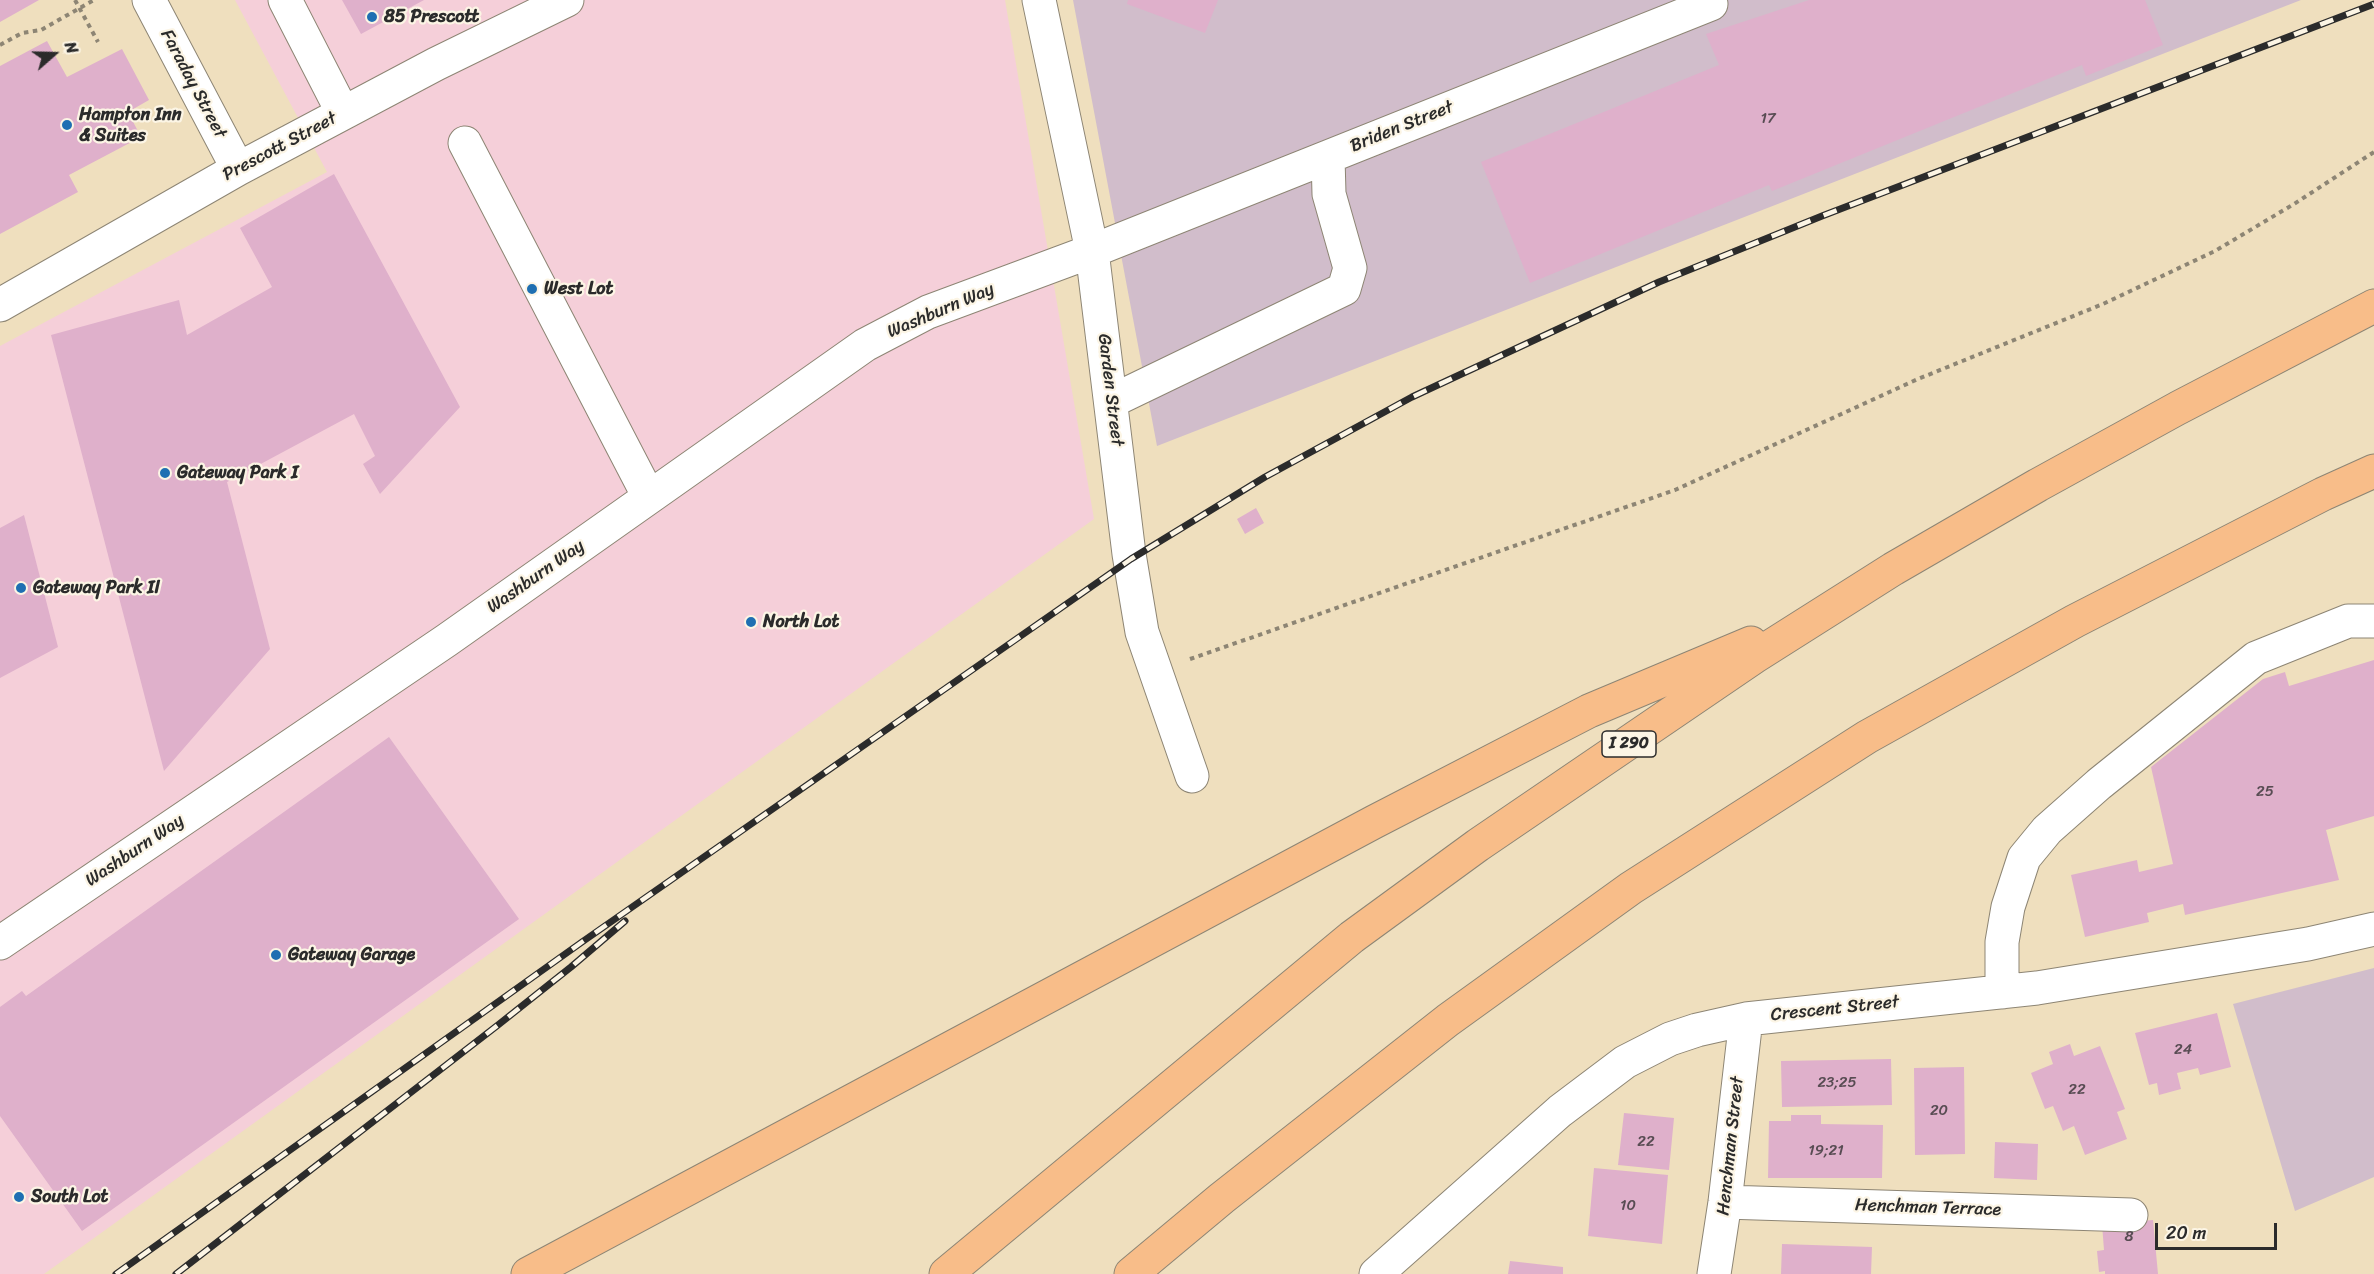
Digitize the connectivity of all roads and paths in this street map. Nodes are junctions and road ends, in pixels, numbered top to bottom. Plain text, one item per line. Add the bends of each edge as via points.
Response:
1 (75, 0) edge
2 (94, 0) edge
3 (149, 0) edge
4 (285, 0) edge
5 (567, 0) edge
6 (1039, 0) edge
7 (1711, 4) dead end
8 (80, 8) junction
9 (98, 42) dead end
10 (0, 45) edge
11 (343, 113) junction
12 (465, 143) dead end
13 (2374, 152) edge
14 (1328, 157) junction
15 (238, 169) junction
16 (1092, 251) junction
17 (0, 305) edge
18 (2374, 306) edge
19 (1112, 401) junction
20 (2374, 471) edge
21 (649, 497) junction
22 (1821, 612) junction
23 (2374, 621) edge
24 (1156, 671) junction
25 (1192, 776) dead end
26 (2374, 929) edge
27 (0, 943) edge
28 (2002, 992) junction
29 (1746, 1019) junction
30 (1725, 1202) junction
31 (2132, 1215) dead end
32 (528, 1274) edge
33 (946, 1274) edge
34 (1131, 1274) edge
35 (1376, 1274) edge
36 (1714, 1274) edge

1 - 8 path
2 - 8 path
3 - 15 street, Faraday Street
4 - 11 street
5 - 11 street, Prescott Street
6 - 16 street, Garden Street
7 - 14 street, Briden Street
8 - 9 path
8 - 10 path via 41,30 22,33
11 - 15 street, Prescott Street
12 - 21 street
13 - 24 path via 2215,251 2103,304 1918,379 1675,490
14 - 16 street, Briden Street
14 - 19 street via 1329,194 1350,268 1344,289
15 - 17 street, Prescott Street
16 - 19 street, Garden Street
16 - 21 street, Washburn Way via 928,312 865,345
18 - 22 highway, I 290 via 2178,408
19 - 24 street, Garden Street via 1142,632
20 - 34 highway via 2075,621 1867,737 1640,882 1448,1020
21 - 27 street, Washburn Way via 447,640
22 - 32 highway via 1589,711
22 - 33 highway, I 290 via 1478,845 1352,937
23 - 28 street via 2348,621 2256,658 2048,830 2024,858 2008,907 2002,942
24 - 25 street, Garden Street
26 - 28 street, Crescent Street via 2178,967
28 - 29 street, Crescent Street
29 - 30 street, Henchman Street
29 - 35 street, Crescent Street via 1670,1039 1625,1062 1560,1111
30 - 31 street, Henchman Terrace
30 - 36 street, Henchman Street

